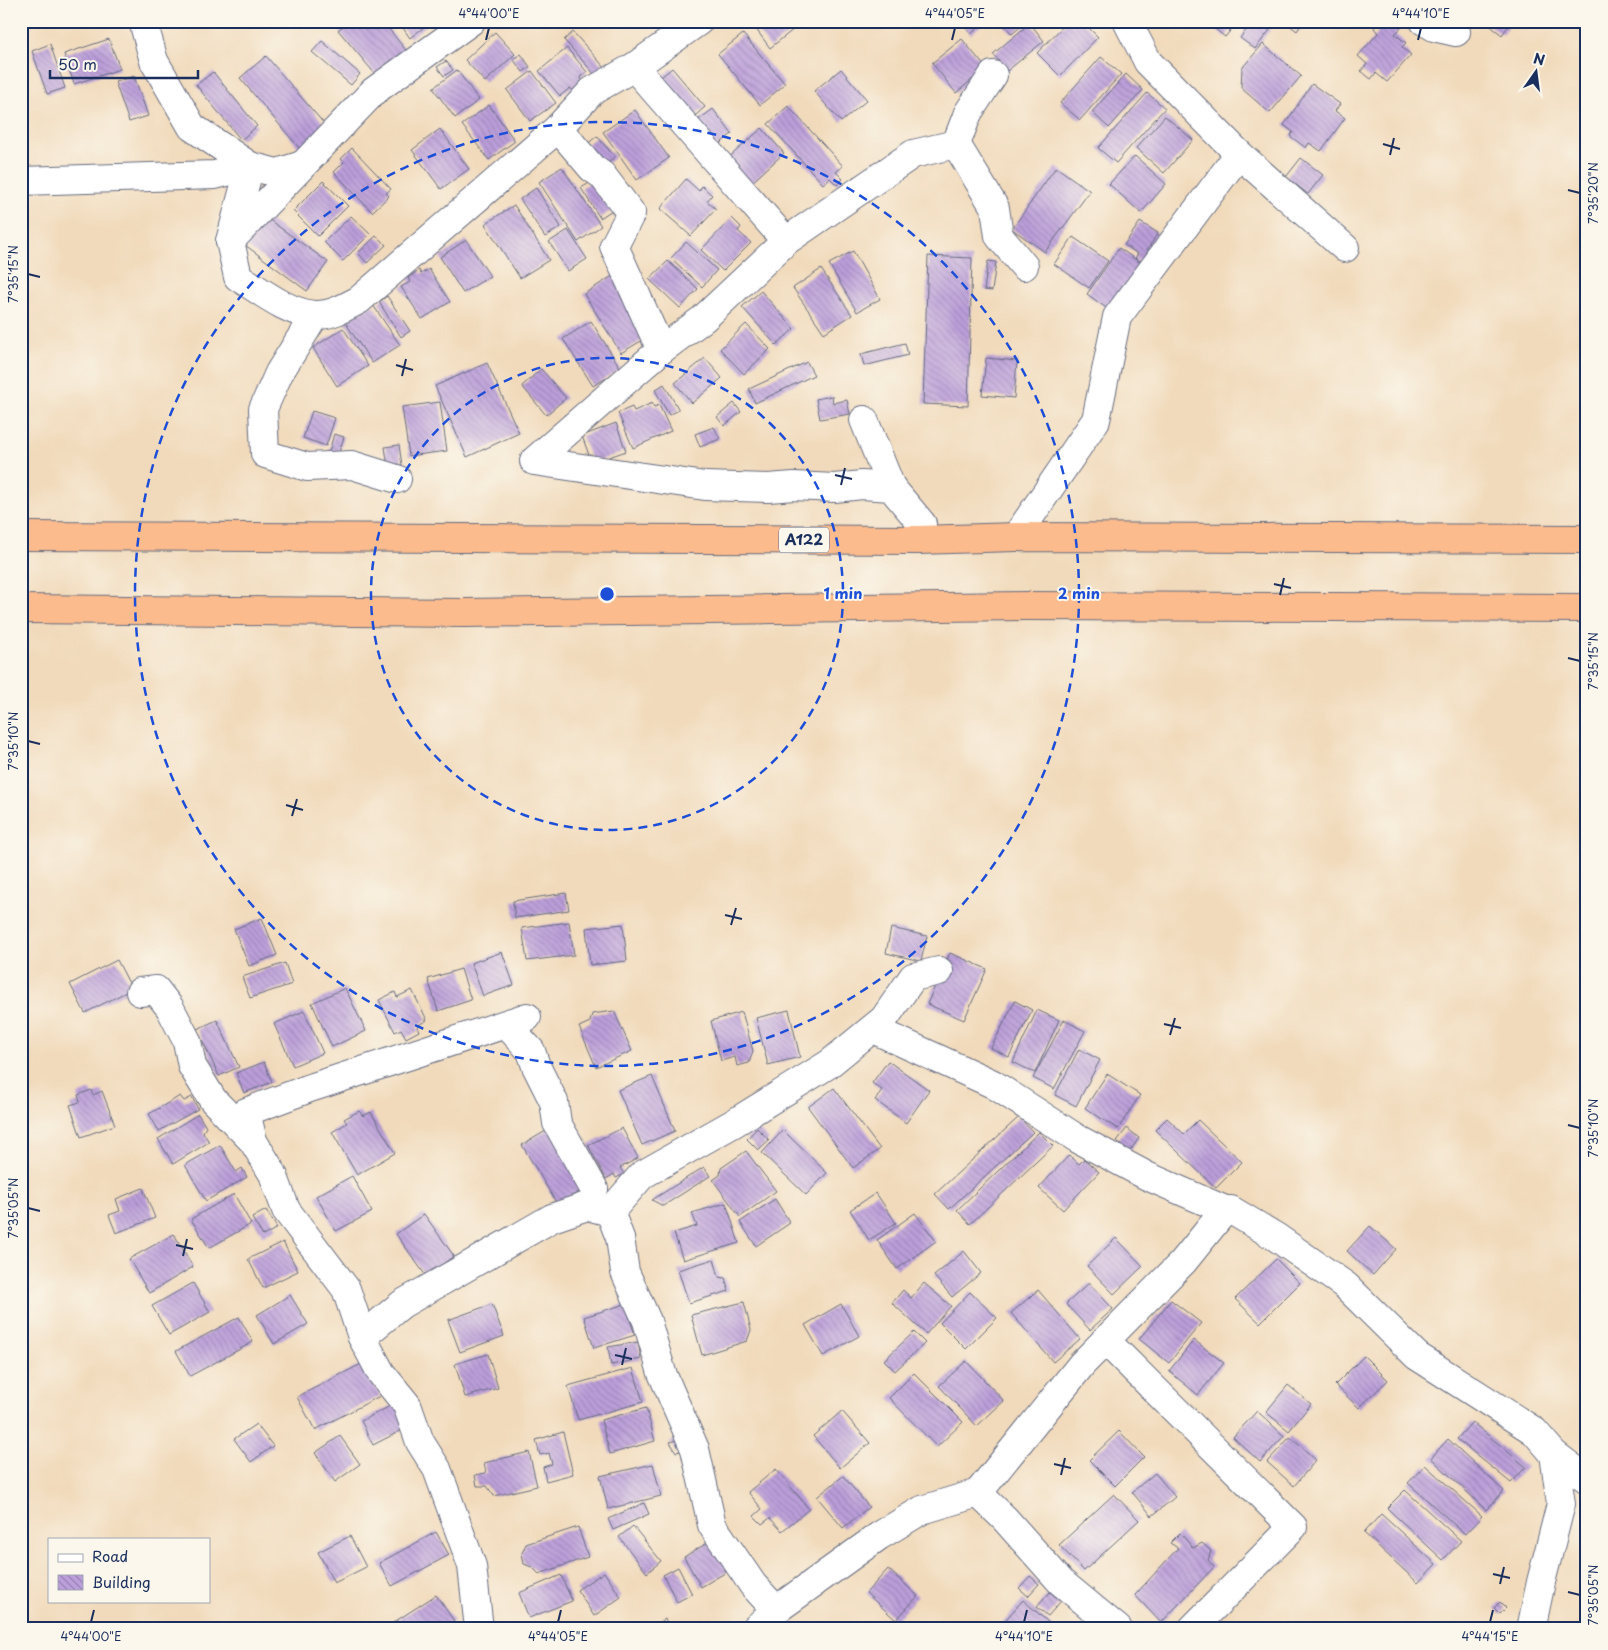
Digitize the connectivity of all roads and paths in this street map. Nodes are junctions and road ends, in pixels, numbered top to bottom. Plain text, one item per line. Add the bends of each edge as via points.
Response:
1 (143, 21) edge
2 (471, 21) edge
3 (699, 21) edge
4 (1126, 21) edge
5 (1424, 21) edge
6 (1456, 32) dead end
7 (634, 67) junction
8 (993, 75) dead end
9 (558, 128) junction
10 (956, 144) junction
11 (1239, 154) junction
12 (302, 165) junction
13 (250, 166) junction
14 (21, 181) edge
15 (230, 241) junction
16 (786, 241) junction
17 (1345, 248) dead end
18 (1024, 266) dead end
19 (315, 315) junction
20 (660, 350) junction
21 (864, 420) dead end
22 (397, 479) dead end
23 (890, 487) junction
24 (21, 536) edge
25 (1016, 537) junction
26 (918, 540) junction
27 (1587, 540) edge
28 (1587, 608) edge
29 (21, 609) edge
30 (940, 971) dead end
31 (140, 992) dead end
32 (873, 1029) junction
33 (253, 1141) junction
34 (594, 1189) dead end
35 (1225, 1210) junction
36 (610, 1212) junction
37 (362, 1337) junction
38 (1105, 1340) junction
39 (1554, 1454) junction
40 (1587, 1479) edge
41 (978, 1493) junction
42 (776, 1610) junction
43 (479, 1629) edge
44 (755, 1629) edge
45 (1118, 1629) edge
46 (1192, 1629) edge
47 (1531, 1629) edge

1 - 13 street via 154,62 192,127
2 - 12 street via 374,91
3 - 7 street
4 - 11 street via 1148,62
5 - 6 street
7 - 9 street via 592,91
7 - 16 street
8 - 10 street via 968,113
9 - 19 street via 359,300 338,311
9 - 20 street via 592,168 602,175 631,213 614,246
10 - 16 street via 914,154
10 - 18 street via 996,208 999,236
11 - 17 street
11 - 25 street via 1117,317 1096,420
12 - 13 street via 277,172
12 - 15 street
13 - 14 street via 215,175
13 - 15 street
15 - 19 street via 238,276 287,307
16 - 20 street via 703,320
19 - 22 street via 279,373 263,409 265,454 307,467 352,465
20 - 23 street via 534,461 705,486
21 - 23 street
23 - 26 street via 922,524
24 - 26 highway, A122
25 - 26 highway, A122
25 - 27 highway, A122
28 - 29 highway via 1024,606 465,613
30 - 32 street via 913,977 884,1020
31 - 33 street via 156,990 161,996 187,1041 192,1066 213,1100
32 - 35 street via 993,1084 1086,1144 1147,1176
32 - 36 street via 829,1064 734,1124 642,1175
33 - 34 street via 246,1112 517,1021 554,1102 556,1123
33 - 37 street via 273,1174 286,1210 346,1289
35 - 38 street via 1183,1262
35 - 39 street via 1244,1216 1346,1286 1417,1356 1534,1431
36 - 37 street via 587,1206 552,1218 402,1304
36 - 42 street via 620,1238 625,1272 695,1449 712,1525 753,1586
37 - 43 street via 381,1373 407,1405 420,1442 437,1469 472,1566
38 - 41 street
38 - 46 street via 1293,1527
39 - 40 street
39 - 47 street via 1561,1504
41 - 42 street via 922,1510 879,1536
41 - 45 street via 1061,1582
42 - 44 street

